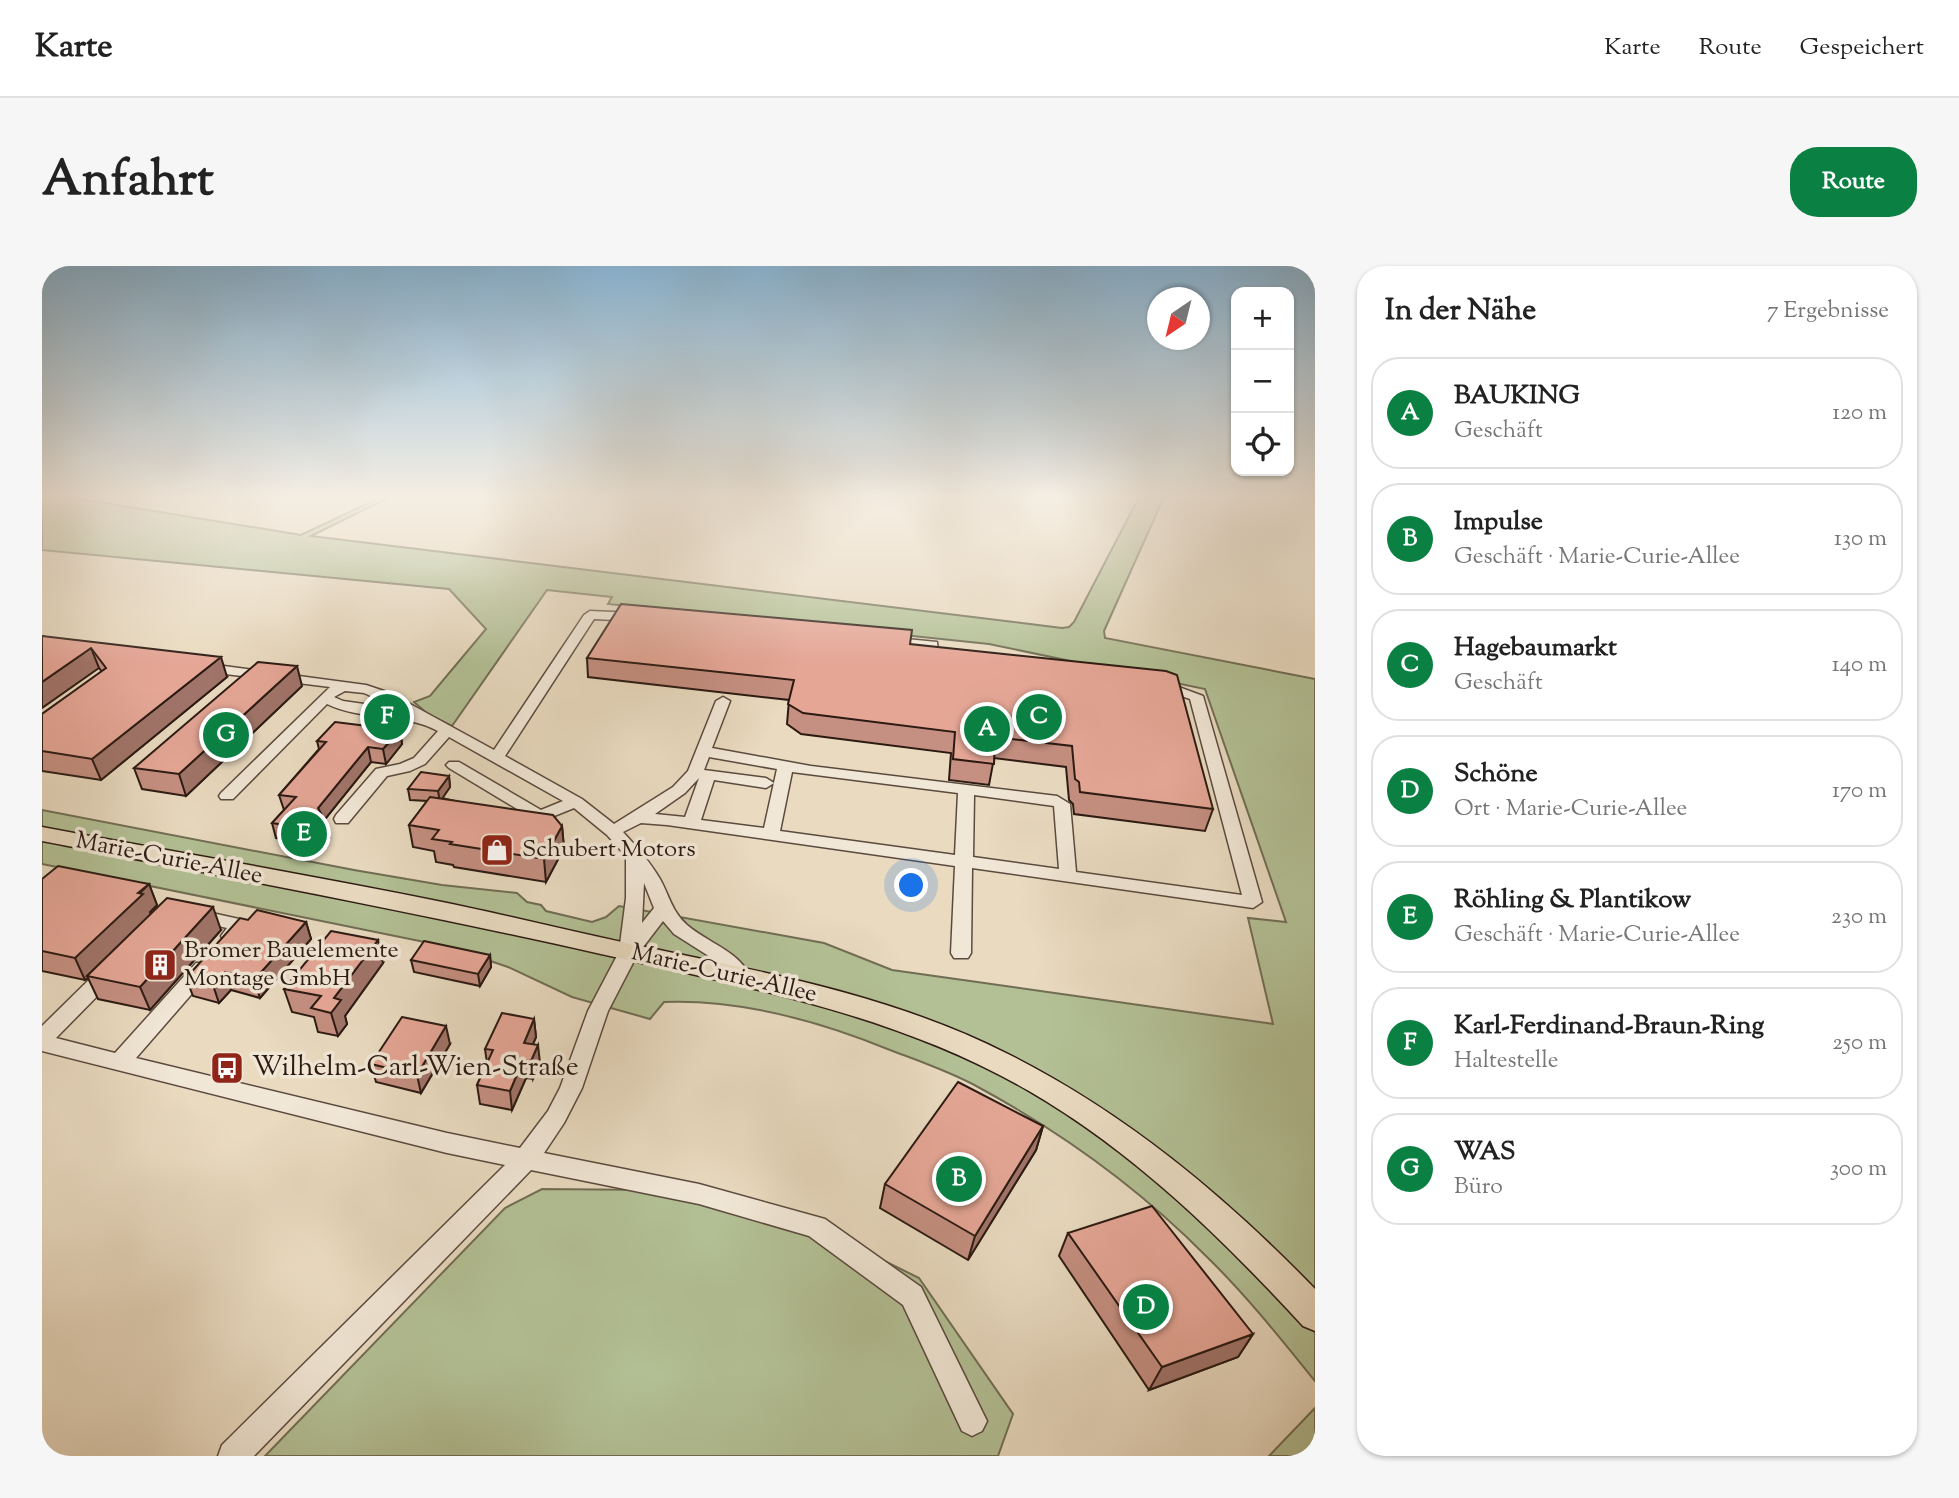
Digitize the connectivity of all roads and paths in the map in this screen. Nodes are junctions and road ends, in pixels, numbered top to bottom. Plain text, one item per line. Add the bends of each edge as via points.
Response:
1 (646, 618) edge
2 (877, 640) edge
3 (958, 659) edge
4 (190, 665) edge
5 (1151, 681) edge
6 (361, 687) junction
7 (325, 698) junction
8 (723, 701) dead end
9 (420, 717) junction
10 (446, 730) junction
11 (704, 751) junction
12 (496, 758) junction
13 (454, 765) dead end
14 (786, 765) junction
15 (702, 774) junction
16 (766, 783) dead end
17 (965, 789) junction
18 (227, 796) dead end
19 (576, 802) junction
20 (538, 815) junction
21 (638, 818) junction
22 (342, 820) dead end
23 (503, 823) edge
24 (691, 824) junction
25 (613, 831) junction
26 (42, 834) edge
27 (771, 834) junction
28 (635, 855) junction
29 (963, 861) junction
30 (1068, 876) junction
31 (663, 909) junction
32 (171, 911) edge
33 (629, 952) junction
34 (961, 953) dead end
35 (121, 960) edge
36 (740, 975) junction
37 (42, 1041) edge
38 (120, 1062) junction
39 (525, 1160) junction
40 (1315, 1314) edge
41 (972, 1421) dead end
42 (233, 1456) edge

1 - 12 street via 590,615
2 - 3 street via 932,645 931,655
4 - 6 street
5 - 30 street via 1196,696 1253,902
6 - 7 street via 334,689
6 - 9 street
7 - 9 street via 329,703
7 - 18 street
8 - 11 street
9 - 10 street
10 - 12 street
10 - 22 street via 419,764 382,772
11 - 14 street
11 - 15 street
12 - 19 street
13 - 20 street
14 - 17 street
14 - 27 street
15 - 16 street
15 - 21 street
15 - 24 street
17 - 29 street
17 - 30 street via 1062,804
19 - 20 street
19 - 25 street
20 - 23 street via 520,823
21 - 24 street
21 - 25 street
24 - 27 street
25 - 28 street
26 - 33 main road, Marie-Curie-Allee via 428,907
27 - 29 street
28 - 31 street
28 - 33 street
29 - 30 street
29 - 34 street
31 - 33 street
31 - 36 street via 692,939 722,955
32 - 38 street via 241,925
33 - 36 main road, Marie-Curie-Allee
33 - 39 street via 598,1012 571,1088
35 - 37 street
36 - 40 main road, Marie-Curie-Allee via 843,1002 936,1034 1043,1085 1146,1153 1227,1221
37 - 38 street
38 - 39 street
39 - 41 street via 699,1194 816,1227 912,1296
39 - 42 street

